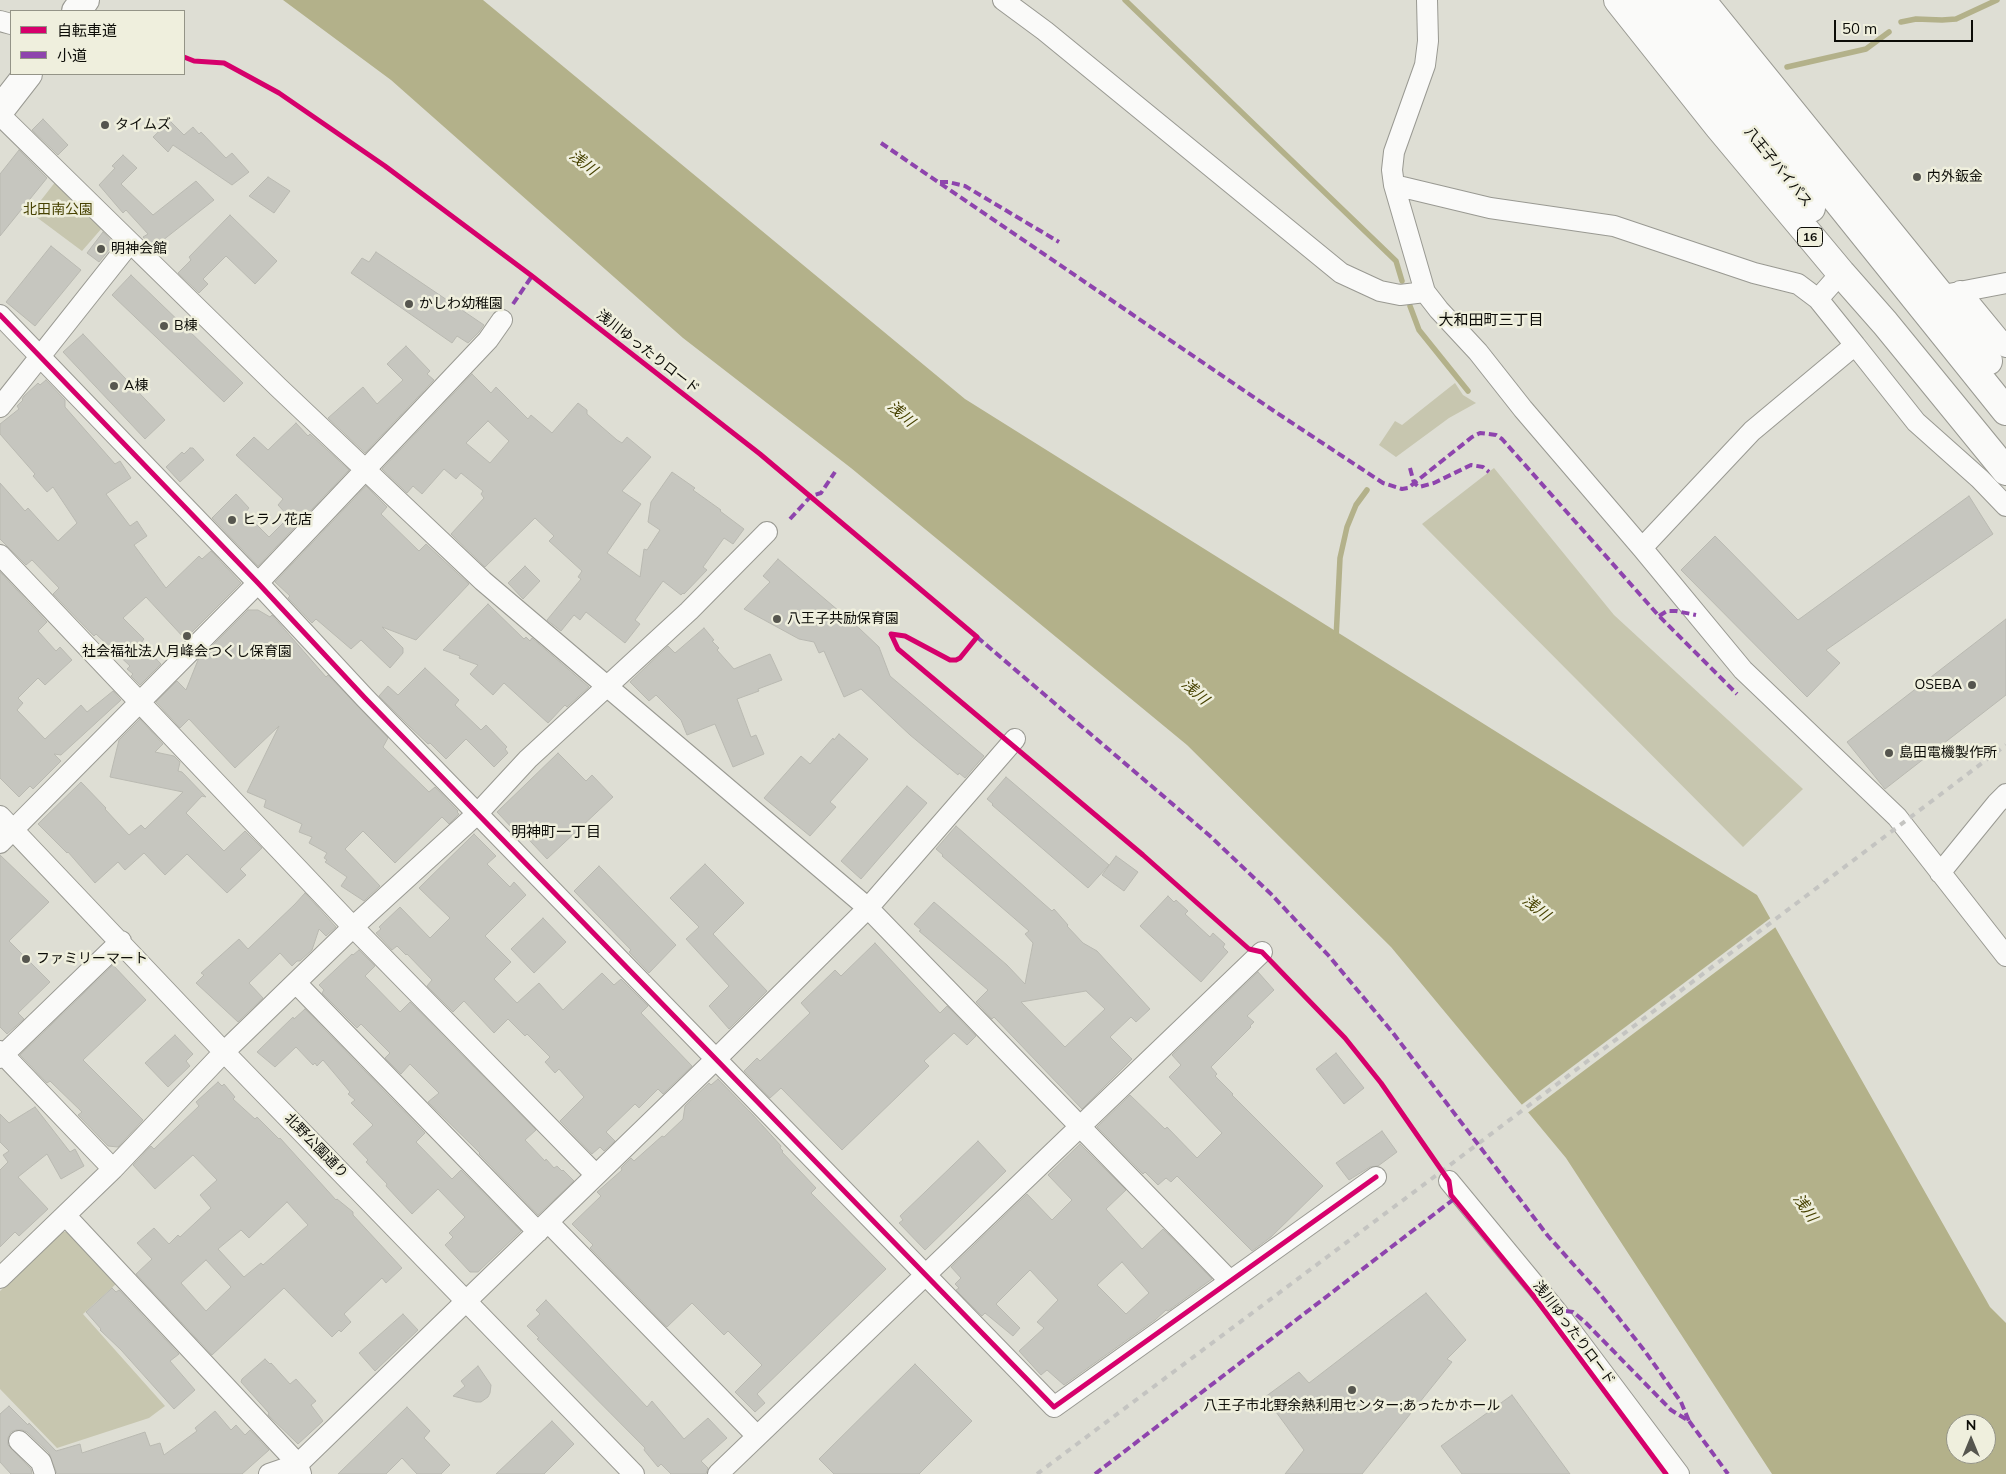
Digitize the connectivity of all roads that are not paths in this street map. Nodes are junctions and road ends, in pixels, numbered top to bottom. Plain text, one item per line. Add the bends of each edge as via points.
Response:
1 (85, 0) edge
2 (1003, 0) edge
3 (1427, 0) edge
4 (1618, 0) edge
5 (1645, 0) edge
6 (1676, 0) edge
7 (1701, 0) edge
8 (77, 10) edge
9 (27, 75) edge
10 (0, 110) edge
11 (0, 115) edge
12 (1394, 185) junction
13 (130, 243) junction
14 (1840, 273) junction
15 (2006, 283) edge
16 (1426, 292) junction
17 (1950, 294) junction
18 (1818, 299) junction
19 (0, 315) edge
20 (502, 320) dead end
21 (1855, 345) junction
22 (2006, 347) edge
23 (40, 357) junction
24 (2006, 385) edge
25 (0, 407) edge
26 (2006, 411) edge
27 (2006, 451) edge
28 (364, 469) junction
29 (2006, 471) edge
30 (2006, 506) edge
31 (768, 532) dead end
32 (1642, 548) junction
33 (0, 556) edge
34 (258, 583) junction
35 (606, 686) junction
36 (139, 702) junction
37 (1015, 738) dead end
38 (2006, 794) edge
39 (478, 813) junction
40 (4, 829) edge
41 (1940, 873) junction
42 (868, 908) junction
43 (353, 927) junction
44 (121, 941) junction
45 (1262, 952) dead end
46 (2006, 956) edge
47 (296, 982) junction
48 (224, 1052) junction
49 (1, 1054) edge
50 (716, 1059) junction
51 (1081, 1127) junction
52 (113, 1169) junction
53 (596, 1175) junction
54 (1376, 1177) dead end
55 (1449, 1181) dead end
56 (66, 1216) junction
57 (543, 1227) junction
58 (925, 1276) junction
59 (0, 1278) edge
60 (1230, 1281) junction
61 (466, 1301) junction
62 (757, 1436) junction
63 (19, 1440) dead end
64 (299, 1469) edge
65 (45, 1474) edge
66 (269, 1474) edge
67 (634, 1474) edge
68 (718, 1474) edge
69 (1679, 1474) edge

1 - 8 highway
2 - 16 street via 1341,274 1380,291 1400,295
3 - 12 street via 1425,65 1394,152
4 - 14 highway, 16
5 - 27 highway, 八王子バイパス / 16
6 - 26 highway, 八王子バイパス
7 - 17 highway
9 - 10 highway
11 - 13 street
12 - 16 street
12 - 18 street via 1490,208 1614,226 1754,274 1798,284
13 - 23 street
13 - 28 street
14 - 18 street
14 - 29 highway, 16
15 - 17 street
16 - 32 street
17 - 22 street
17 - 24 highway
18 - 21 street
19 - 23 street
20 - 28 street via 488,340
21 - 30 street via 1916,422
21 - 32 street via 1752,431
23 - 25 street
23 - 34 street
28 - 34 street
28 - 35 street via 483,581
31 - 35 street via 689,611
32 - 41 street via 1743,670 1897,817
33 - 36 street
34 - 36 street
34 - 39 street
35 - 39 street via 528,759
35 - 42 street
36 - 40 street
36 - 43 street
37 - 42 street
38 - 41 street
39 - 43 street
39 - 50 street
40 - 44 street, 北野公園通り
41 - 46 street
42 - 50 street
42 - 51 street
43 - 47 street
43 - 53 street
44 - 48 street, 北野公園通り
44 - 49 street
45 - 51 street
47 - 48 street
47 - 57 street
48 - 52 street
48 - 61 street, 北野公園通り
49 - 52 street
50 - 53 street
50 - 58 street
51 - 58 street
51 - 60 street
52 - 56 street
53 - 57 street
54 - 60 street
55 - 69 street via 1558,1313
56 - 59 street
56 - 64 street
57 - 61 street
57 - 62 street
58 - 60 street via 1054,1408
58 - 62 street
61 - 64 street
61 - 67 street, 北野公園通り
62 - 68 street
63 - 65 street via 41,1462
64 - 66 street

